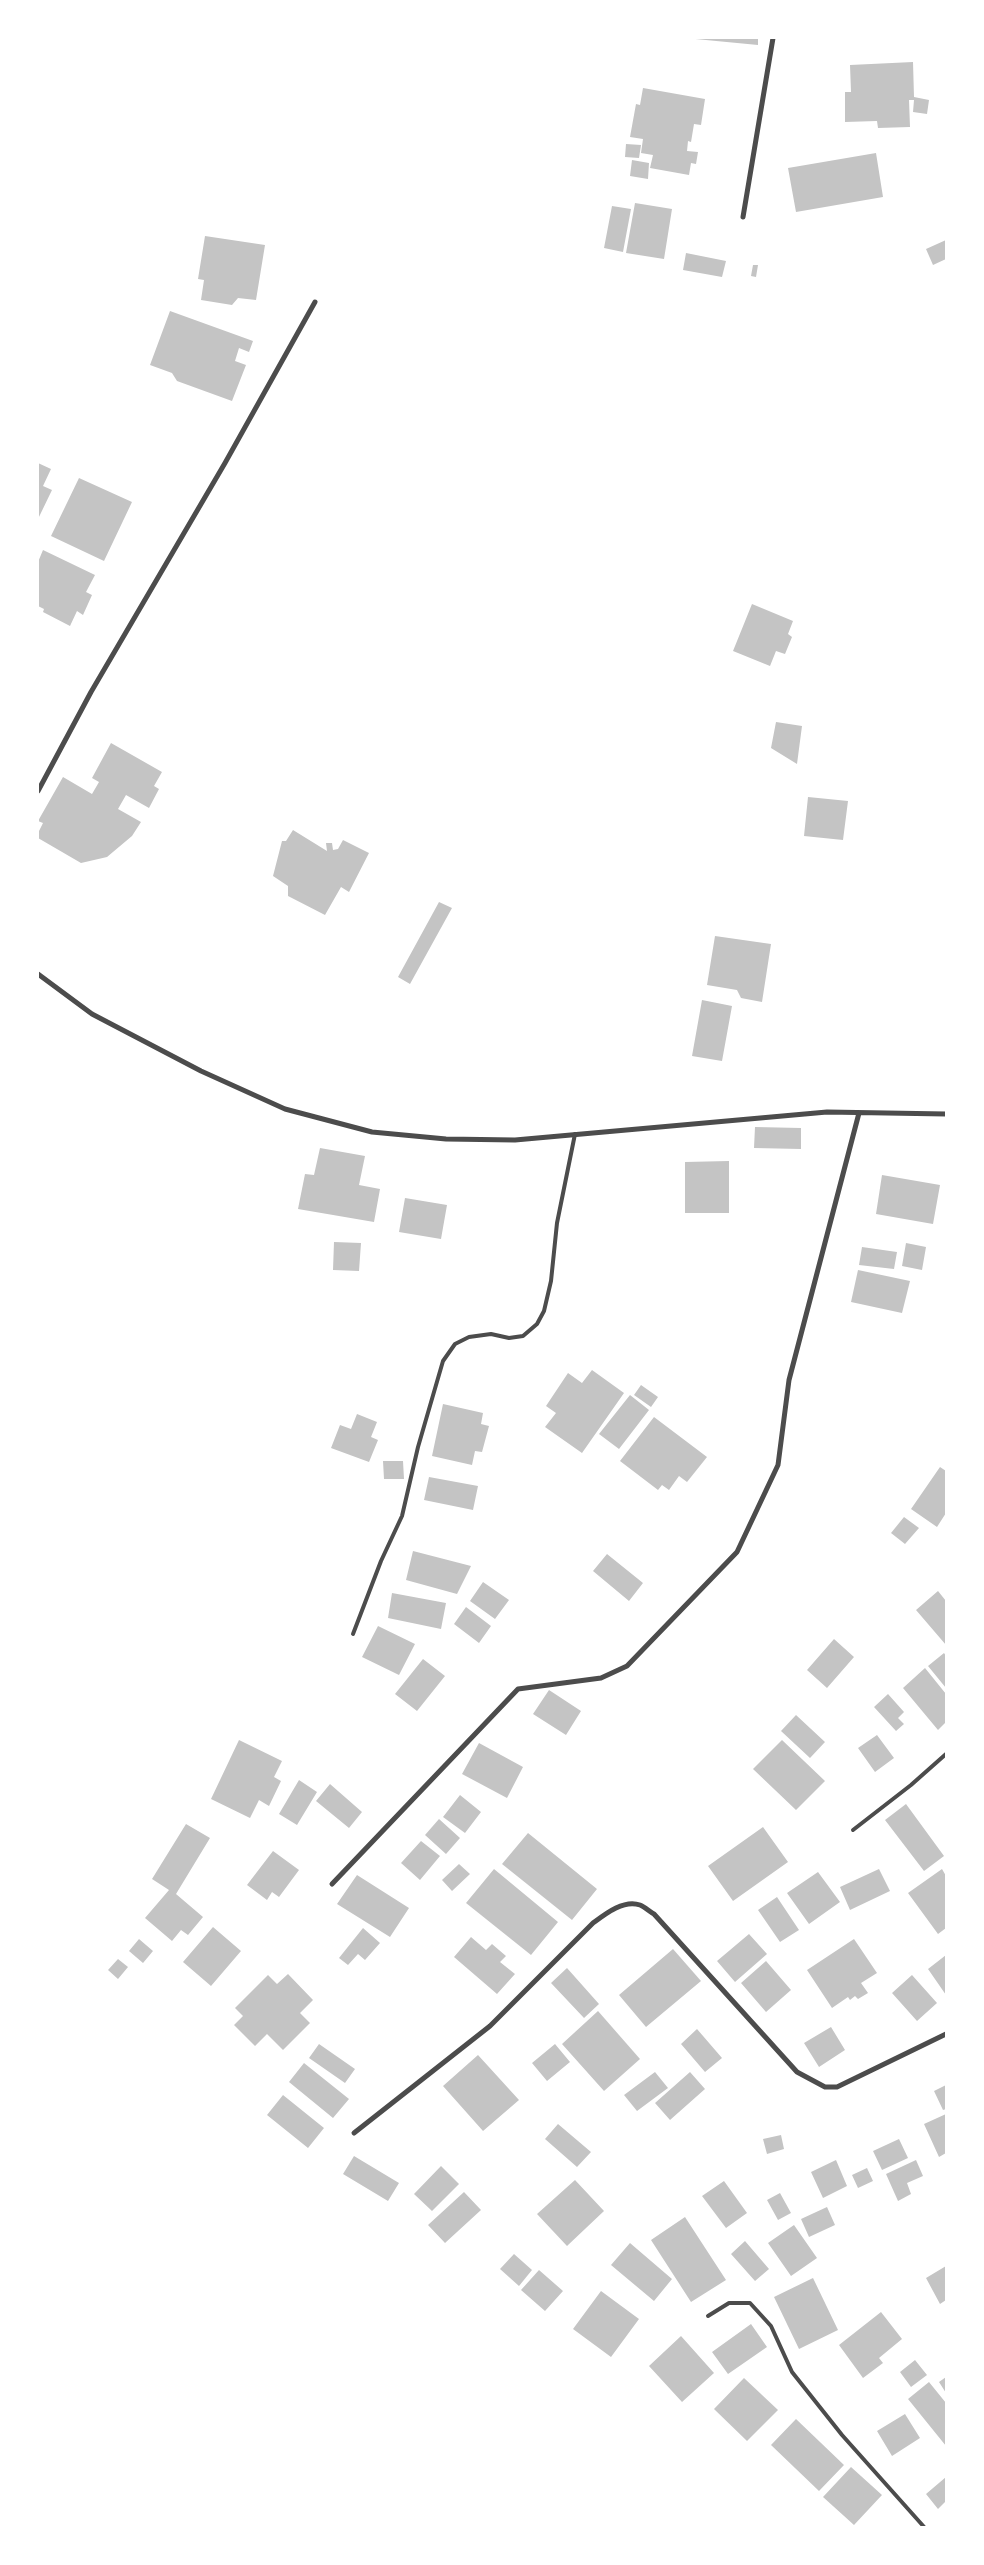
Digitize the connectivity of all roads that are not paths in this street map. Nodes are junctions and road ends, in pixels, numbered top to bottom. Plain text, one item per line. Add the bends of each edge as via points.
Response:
1 (773, 38) edge
2 (744, 217) dead end
3 (315, 302) dead end
4 (38, 791) edge
5 (38, 974) edge
6 (859, 1112) junction
7 (946, 1114) edge
8 (575, 1134) junction
9 (353, 1634) dead end
10 (946, 1754) edge
11 (853, 1830) dead end
12 (332, 1884) dead end
13 (946, 2034) edge
14 (354, 2133) dead end
15 (708, 2316) dead end
16 (925, 2528) edge

1 - 2 street
3 - 4 street via 91,692
5 - 8 street via 92,1014 200,1071 285,1109 372,1132 446,1139 515,1140
6 - 7 street
6 - 8 street
6 - 12 street via 789,1380 778,1465 737,1552 627,1666 600,1678 518,1689
8 - 9 lane via 544,1311 537,1324 523,1336 510,1338 491,1334 469,1337 455,1344 443,1361 402,1516 380,1562
10 - 11 lane
13 - 14 street via 837,2087 825,2087 797,2072 654,1914 640,1905 625,1905 593,1923 490,2026
15 - 16 lane via 728,2303 750,2303 772,2326 792,2372 842,2435

